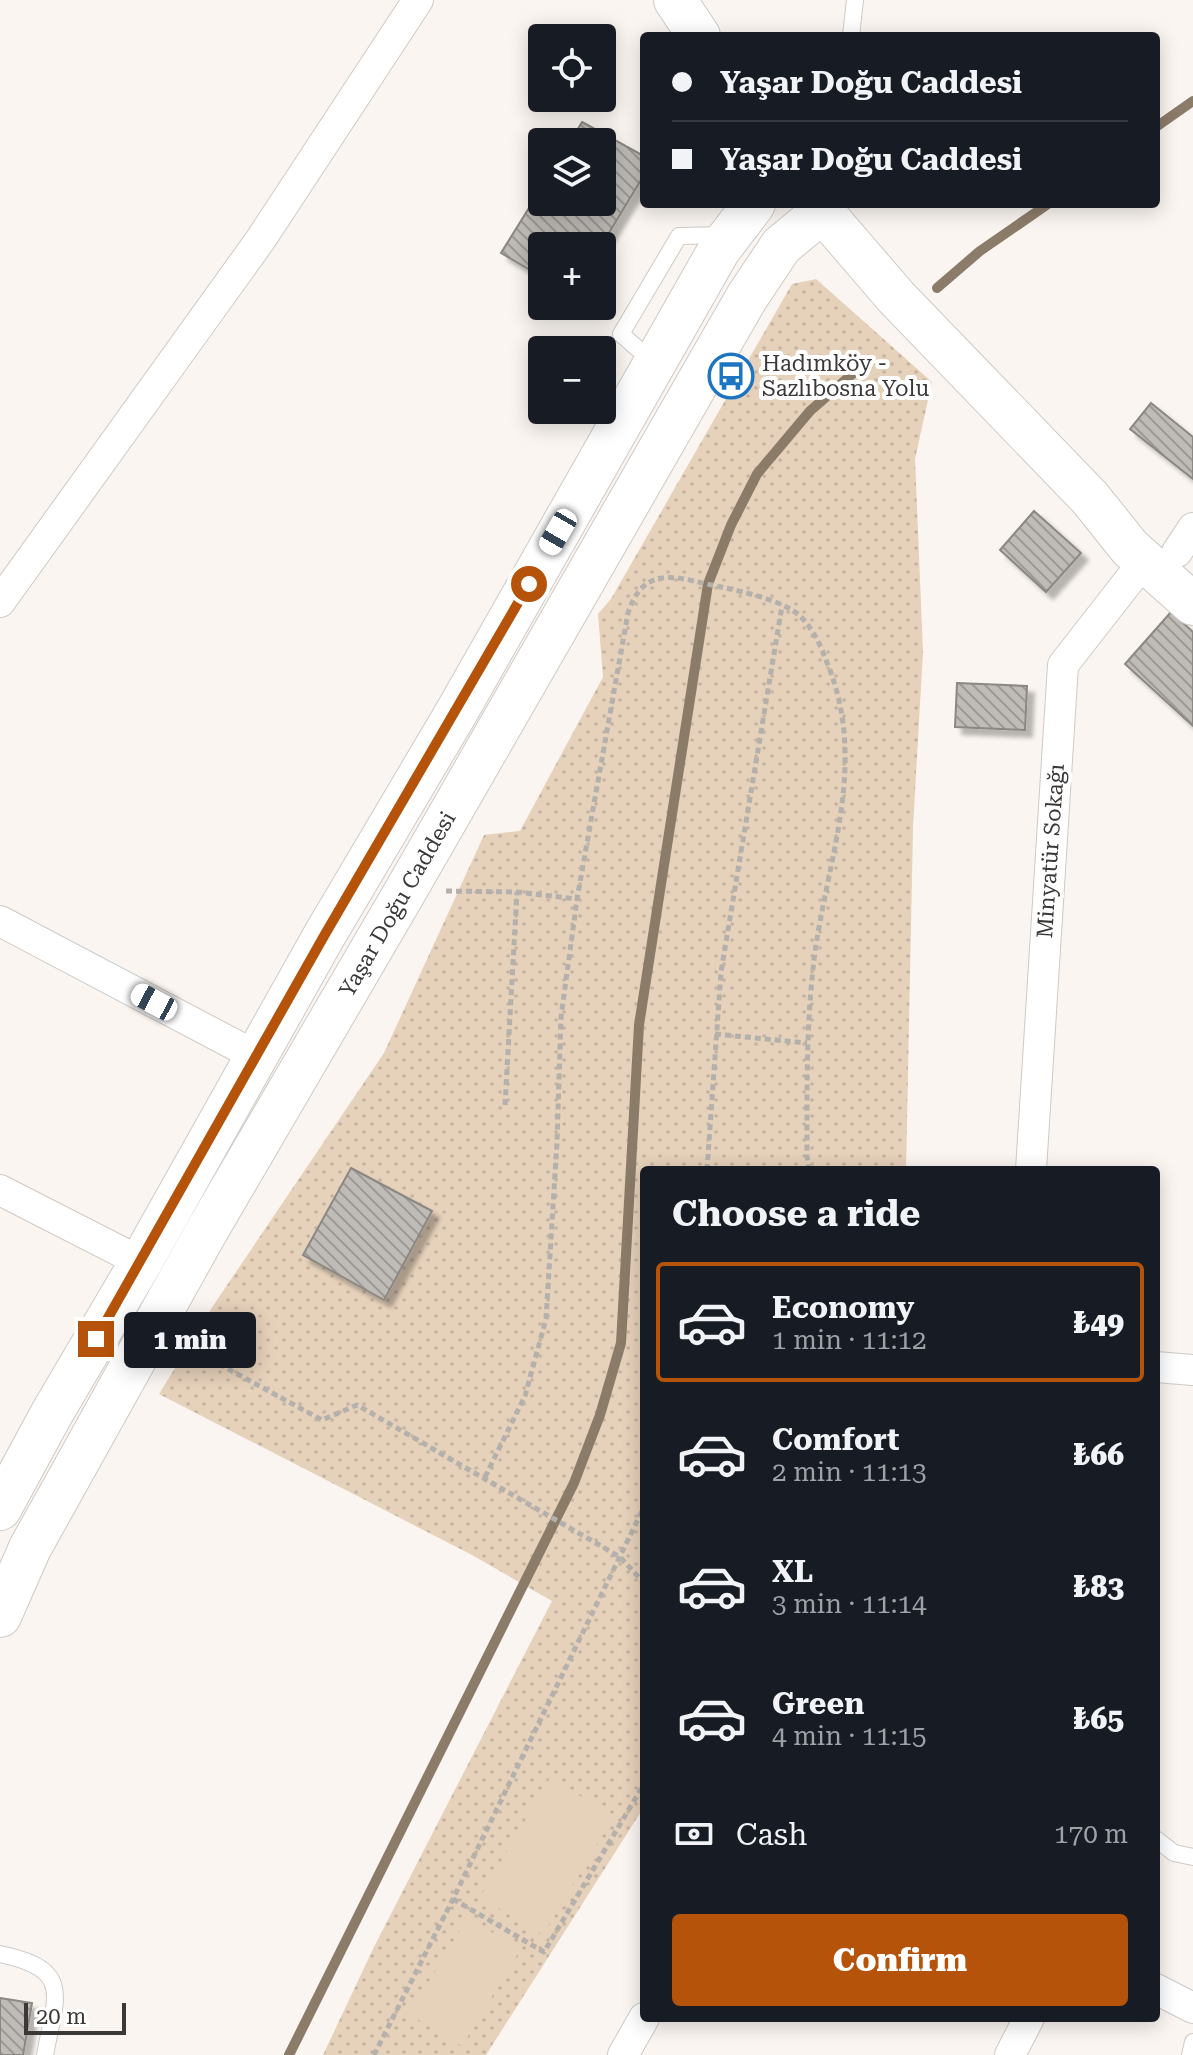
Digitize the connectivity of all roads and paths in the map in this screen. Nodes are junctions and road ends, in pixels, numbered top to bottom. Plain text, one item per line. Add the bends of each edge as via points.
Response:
1 (418, 0) edge
2 (675, 0) edge
3 (855, 0) edge
4 (696, 32) edge
5 (851, 32) edge
6 (819, 208) edge
7 (743, 219) edge
8 (1177, 551) edge
9 (0, 602) edge
10 (1193, 604) edge
11 (782, 606) junction
12 (406, 890) junction
13 (517, 892) junction
14 (577, 899) junction
15 (0, 921) edge
16 (715, 1034) junction
17 (807, 1043) junction
18 (256, 1056) junction
19 (505, 1105) dead end
20 (707, 1166) edge
21 (809, 1166) edge
22 (1031, 1166) edge
23 (0, 1190) edge
24 (141, 1262) junction
25 (153, 1328) junction
26 (1160, 1367) edge
27 (1193, 1370) edge
28 (485, 1477) junction
29 (0, 1509) edge
30 (640, 1515) edge
31 (620, 1557) junction
32 (640, 1579) edge
33 (0, 1616) edge
34 (640, 1791) edge
35 (1160, 1842) edge
36 (1193, 1857) edge
37 (453, 1899) junction
38 (0, 1954) edge
39 (1160, 1991) edge
40 (1193, 2008) edge
41 (642, 2022) edge
42 (1027, 2022) edge
43 (1193, 2042) edge
44 (45, 2055) edge
45 (374, 2055) edge
46 (623, 2055) edge
47 (1010, 2055) edge
48 (1190, 2055) edge

1 - 9 street via 261,239
2 - 4 street
3 - 5 lane
6 - 8 street via 896,297 1090,498 1129,512
6 - 12 street, Yaşar Doğu Caddesi via 781,246 747,297
7 - 18 street, Yaşar Doğu Caddesi via 719,250
8 - 10 street
8 - 22 street, Minyatür Sokağı via 1063,665
11 - 14 path via 671,576 649,582 634,595
11 - 16 path
11 - 17 path via 799,615 818,639 837,687 847,741 844,806 816,946
12 - 13 path
12 - 25 street, Yaşar Doğu Caddesi
13 - 14 path
13 - 19 path
14 - 28 path via 561,1017 546,1319 525,1396
15 - 18 street
16 - 17 path
16 - 20 path
17 - 21 path
18 - 24 street, Yaşar Doğu Caddesi
23 - 24 street
24 - 29 street, Yaşar Doğu Caddesi
25 - 28 path via 322,1420 357,1405
25 - 33 street, Yaşar Doğu Caddesi via 30,1548
26 - 27 street
28 - 31 path
30 - 31 path
31 - 32 path
31 - 37 path
34 - 37 path via 544,1952
35 - 36 lane via 1174,1853
37 - 45 path
38 - 44 lane via 47,1970 57,1991
39 - 40 street
41 - 46 street
42 - 47 street
43 - 48 lane

